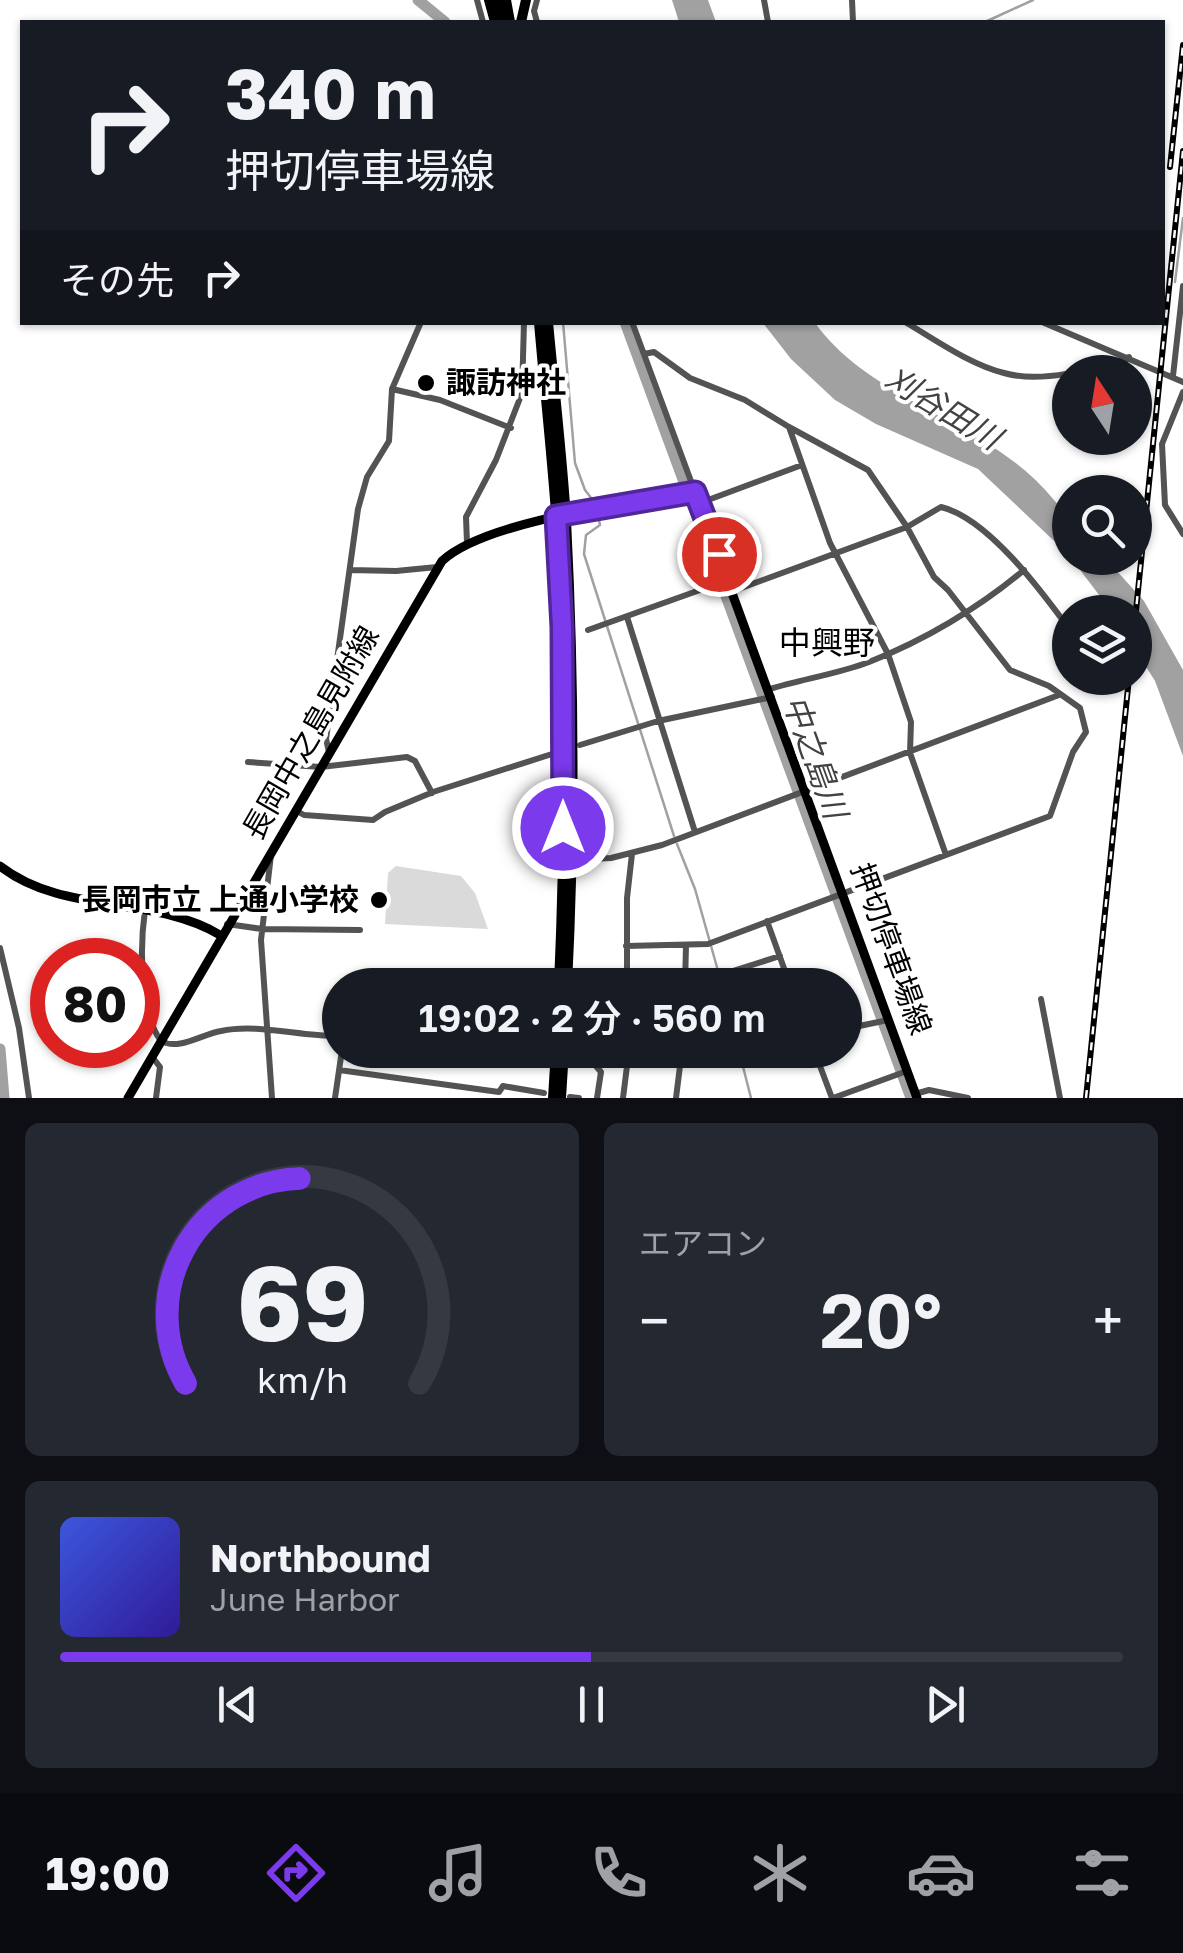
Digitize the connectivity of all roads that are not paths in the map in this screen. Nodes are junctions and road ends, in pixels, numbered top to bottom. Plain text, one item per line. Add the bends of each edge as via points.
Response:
1 (1183, 286) edge
2 (420, 325) edge
3 (524, 325) edge
4 (539, 325) edge
5 (548, 325) edge
6 (633, 325) edge
7 (910, 325) edge
8 (1050, 325) edge
9 (644, 354) junction
10 (1125, 355) edge
11 (1152, 367) edge
12 (1052, 374) edge
13 (1172, 376) junction
14 (1183, 382) edge
15 (392, 388) junction
16 (1183, 392) edge
17 (511, 428) junction
18 (789, 428) junction
19 (802, 464) junction
20 (695, 492) junction
21 (700, 503) junction
22 (561, 516) junction
23 (908, 526) junction
24 (1183, 534) edge
25 (467, 543) junction
26 (836, 552) junction
27 (437, 567) junction
28 (350, 570) junction
29 (1024, 570) junction
30 (729, 580) junction
31 (733, 591) junction
32 (1052, 607) edge
33 (965, 612) junction
34 (626, 617) junction
35 (588, 630) dead end
36 (888, 654) junction
37 (771, 693) junction
38 (1058, 696) junction
39 (658, 721) junction
40 (580, 745) dead end
41 (329, 752) junction
42 (910, 753) junction
43 (552, 754) dead end
44 (248, 762) dead end
45 (320, 767) junction
46 (802, 792) junction
47 (432, 794) junction
48 (296, 810) junction
49 (695, 832) junction
50 (270, 854) junction
51 (632, 854) junction
52 (946, 855) junction
53 (571, 860) junction
54 (0, 866) edge
55 (844, 892) junction
56 (145, 910) junction
57 (767, 921) junction
58 (227, 924) junction
59 (262, 929) junction
60 (360, 930) dead end
61 (220, 934) junction
62 (142, 938) edge
63 (686, 945) junction
64 (626, 946) junction
65 (0, 948) edge
66 (780, 956) junction
67 (560, 968) edge
68 (568, 968) edge
69 (627, 968) edge
70 (685, 968) edge
71 (742, 968) edge
72 (784, 968) edge
73 (1042, 999) dead end
74 (890, 1020) junction
75 (862, 1025) edge
76 (266, 1030) junction
77 (322, 1036) edge
78 (160, 1040) joint
79 (145, 1068) edge
80 (160, 1068) edge
81 (553, 1068) edge
82 (566, 1068) edge
83 (598, 1068) edge
84 (626, 1068) edge
85 (680, 1068) edge
86 (821, 1068) edge
87 (339, 1070) joint
88 (907, 1072) junction
89 (549, 1096) edge
90 (916, 1096) edge
91 (29, 1098) edge
92 (128, 1098) edge
93 (156, 1098) edge
94 (272, 1098) edge
95 (335, 1098) edge
96 (570, 1098) edge
97 (597, 1098) edge
98 (624, 1098) edge
99 (676, 1098) edge
100 (832, 1098) edge
101 (968, 1098) edge
102 (1060, 1098) edge

1 - 13 street
2 - 15 street
3 - 17 street via 525,376
4 - 22 highway
5 - 22 highway
6 - 9 street
7 - 12 street via 992,370
8 - 10 street
9 - 18 street via 654,352
9 - 20 street
11 - 13 street
13 - 14 street
15 - 17 street
15 - 28 street via 390,441 365,482
16 - 24 street via 1162,444 1165,506
17 - 25 street via 466,517
18 - 19 street
18 - 23 street via 868,470
19 - 21 street
19 - 26 street
20 - 21 main road, 押切停車場線
20 - 22 main road
21 - 30 main road, 押切停車場線
22 - 25 main road, 長岡中之島見附線
22 - 53 highway via 571,643
22 - 67 highway
23 - 26 street
23 - 29 street via 934,509 956,511
23 - 33 street via 928,569
25 - 27 main road, 長岡中之島見附線
26 - 31 street
26 - 36 street
27 - 28 street
27 - 41 main road, 長岡中之島見附線
28 - 41 street
29 - 32 street
29 - 33 street
30 - 31 main road, 押切停車場線
30 - 34 street
31 - 37 main road, 押切停車場線
33 - 36 street
33 - 38 street via 1010,670
34 - 35 street
34 - 39 street
36 - 37 street
36 - 42 street via 911,722
37 - 39 street
37 - 46 main road, 押切停車場線
38 - 42 street
38 - 52 street via 1080,708 1086,732 1053,814
39 - 40 street
39 - 49 street
41 - 45 main road, 長岡中之島見附線
42 - 46 street
42 - 52 street
43 - 47 street
44 - 45 street
45 - 47 street via 411,758
45 - 48 main road, 長岡中之島見附線
46 - 49 street
46 - 55 main road, 押切停車場線
47 - 48 street via 373,820
48 - 50 main road, 長岡中之島見附線
49 - 51 street
50 - 58 main road, 長岡中之島見附線
50 - 59 street
51 - 53 street
51 - 64 street
52 - 55 street
53 - 68 highway
54 - 56 main road via 7,876 51,892
55 - 57 street
55 - 74 main road, 押切停車場線
56 - 61 main road via 188,918
56 - 62 street
57 - 63 street via 708,944
57 - 66 street
58 - 59 street
58 - 61 main road, 長岡中之島見附線
59 - 60 street
59 - 76 street
61 - 78 main road, 長岡中之島見附線
63 - 64 street
63 - 70 street
64 - 69 street
65 - 91 street
66 - 71 street
66 - 72 street
73 - 102 street
74 - 75 street
74 - 88 main road, 押切停車場線
76 - 77 street
76 - 78 street via 224,1030 174,1044
76 - 94 street
79 - 92 main road, 長岡中之島見附線
80 - 93 street
81 - 89 highway
82 - 96 highway
83 - 97 street
84 - 98 street
85 - 99 street
86 - 100 street
87 - 89 street
87 - 95 street
88 - 90 main road, 押切停車場線
88 - 100 street
90 - 101 street via 929,1090

